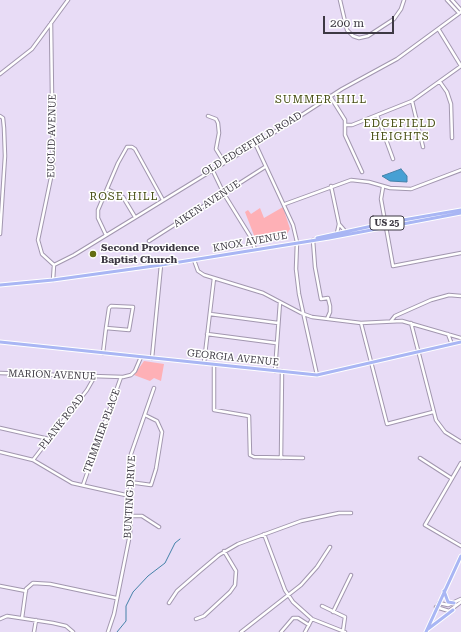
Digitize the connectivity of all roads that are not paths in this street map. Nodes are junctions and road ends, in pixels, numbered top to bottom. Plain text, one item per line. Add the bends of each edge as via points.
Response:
1 (68, 0) edge
2 (340, 0) edge
3 (404, 0) edge
4 (446, 0) edge
5 (452, 0) edge
6 (460, 12) edge
7 (51, 23) junction
8 (439, 30) junction
9 (461, 66) edge
10 (0, 74) edge
11 (440, 82) junction
12 (330, 96) junction
13 (412, 101) junction
14 (377, 115) junction
15 (0, 116) edge
16 (208, 116) dead end
17 (346, 125) junction
18 (452, 138) dead end
19 (255, 143) junction
20 (423, 147) dead end
21 (393, 159) dead end
22 (224, 162) junction
23 (265, 167) junction
24 (212, 169) junction
25 (461, 170) edge
26 (362, 172) dead end
27 (331, 186) junction
28 (383, 187) junction
29 (107, 189) junction
30 (224, 194) junction
31 (163, 200) junction
32 (285, 204) junction
33 (461, 210) edge
34 (461, 213) edge
35 (135, 217) junction
36 (340, 224) junction
37 (386, 224) junction
38 (345, 231) junction
39 (337, 233) junction
40 (0, 234) edge
41 (106, 235) junction
42 (313, 239) junction
43 (149, 241) dead end
44 (297, 242) junction
45 (255, 249) junction
46 (461, 253) edge
47 (194, 260) junction
48 (54, 265) junction
49 (161, 265) junction
50 (214, 278) junction
51 (53, 280) junction
52 (0, 285) edge
53 (461, 296) edge
54 (280, 302) junction
55 (210, 314) junction
56 (303, 314) junction
57 (327, 319) junction
58 (391, 321) junction
59 (278, 323) junction
60 (361, 323) junction
61 (411, 323) junction
62 (106, 328) junction
63 (448, 333) junction
64 (207, 334) junction
65 (461, 338) edge
66 (0, 342) edge
67 (451, 342) junction
68 (461, 342) edge
69 (276, 343) junction
70 (419, 350) junction
71 (103, 353) junction
72 (141, 357) junction
73 (152, 358) junction
74 (204, 363) junction
75 (370, 363) junction
76 (214, 364) junction
77 (275, 370) junction
78 (282, 372) junction
79 (0, 373) edge
80 (317, 375) junction
81 (95, 376) junction
82 (121, 377) junction
83 (154, 388) dead end
84 (433, 412) junction
85 (145, 415) junction
86 (0, 428) edge
87 (49, 439) junction
88 (461, 442) edge
89 (0, 452) edge
90 (281, 458) junction
91 (303, 458) dead end
92 (420, 458) dead end
93 (33, 460) junction
94 (461, 463) edge
95 (451, 478) junction
96 (129, 482) junction
97 (83, 485) junction
98 (130, 496) junction
99 (351, 513) dead end
100 (131, 516) junction
101 (159, 527) dead end
102 (264, 534) junction
103 (461, 546) edge
104 (330, 547) dead end
105 (224, 551) junction
106 (461, 556) edge
107 (351, 575) dead end
108 (0, 586) edge
109 (26, 591) junction
110 (444, 591) junction
111 (287, 594) junction
112 (116, 598) junction
113 (461, 599) edge
114 (461, 602) edge
115 (169, 603) dead end
116 (438, 603) junction
117 (454, 603) junction
118 (322, 606) dead end
119 (436, 607) junction
120 (453, 610) junction
121 (333, 612) junction
122 (22, 618) junction
123 (0, 619) edge
124 (196, 619) dead end
125 (312, 619) junction
126 (36, 620) junction
127 (309, 625) junction
128 (426, 631) edge
129 (34, 632) edge
130 (73, 632) edge
131 (108, 632) edge
132 (241, 632) edge
133 (281, 632) edge
134 (305, 632) edge
135 (344, 632) edge

1 - 7 street
2 - 3 street via 347,30 359,38 368,36 394,19 401,10
4 - 6 street
5 - 6 street
6 - 8 street, OLD EDGEFIELD ROAD
7 - 10 street via 32,49
7 - 48 street, EUCLID AVENUE via 53,168 38,240 42,254
8 - 9 street
8 - 12 street, OLD EDGEFIELD ROAD via 397,59
9 - 11 street
11 - 13 street
11 - 18 street via 451,104
12 - 17 street
12 - 19 street, OLD EDGEFIELD ROAD
13 - 14 street
13 - 20 street
14 - 17 street
14 - 21 street
15 - 40 street via 3,118 6,156
16 - 22 street via 216,119 218,124 216,149
17 - 26 street via 345,135
19 - 22 street, OLD EDGEFIELD ROAD
19 - 23 street
22 - 24 street, OLD EDGEFIELD ROAD
23 - 30 street, AIKEN AVENUE
23 - 32 street
24 - 30 street
24 - 31 street, OLD EDGEFIELD ROAD
25 - 28 street via 411,189
27 - 28 street via 351,180
27 - 32 street
27 - 36 street
28 - 37 street
29 - 31 street via 125,150 132,147
29 - 35 street via 123,197
29 - 41 street via 98,214
30 - 43 street, AIKEN AVENUE
30 - 45 street via 250,236
31 - 35 street, OLD EDGEFIELD ROAD
32 - 44 street
33 - 37 main road, KNOX AVENUE / US 25
34 - 37 main road, KNOX AVENUE / US 25
35 - 41 street, OLD EDGEFIELD ROAD
36 - 38 street
36 - 39 street
37 - 38 main road, KNOX AVENUE / US 25
37 - 42 main road, KNOX AVENUE / US 25
37 - 46 street via 393,266
38 - 39 main road, KNOX AVENUE / US 25
39 - 42 main road, KNOX AVENUE / US 25
41 - 48 street, OLD EDGEFIELD ROAD
42 - 44 main road, KNOX AVENUE / US 25
42 - 57 street via 321,299 328,298 330,306
44 - 45 main road, KNOX AVENUE / US 25
44 - 56 street via 296,269
45 - 47 main road, KNOX AVENUE / US 25
47 - 49 main road, KNOX AVENUE / US 25
47 - 50 street via 198,271
48 - 51 street
49 - 51 main road, KNOX AVENUE / US 25
49 - 73 street
50 - 54 street via 258,291
50 - 55 street
51 - 52 main road, KNOX AVENUE / US 25
53 - 58 street via 431,300 395,316
54 - 56 street
54 - 59 street
55 - 59 street
55 - 64 street
56 - 57 street
56 - 80 street
57 - 60 street
58 - 60 street
58 - 61 street
59 - 69 street
60 - 75 street
61 - 63 street
61 - 70 street
62 - 62 street via 110,306 133,307 129,330
62 - 71 street
63 - 65 street
63 - 67 street
64 - 69 street
64 - 74 street
66 - 71 main road, GEORGIA AVENUE
67 - 68 main road, GEORGIA AVENUE
67 - 70 main road, GEORGIA AVENUE
69 - 77 street
70 - 75 main road, GEORGIA AVENUE
70 - 84 street
71 - 72 main road, GEORGIA AVENUE
72 - 73 main road, GEORGIA AVENUE
72 - 82 street via 133,373
73 - 74 main road, GEORGIA AVENUE
74 - 76 main road, GEORGIA AVENUE
75 - 80 main road, GEORGIA AVENUE
75 - 84 street via 387,424
76 - 77 main road, GEORGIA AVENUE
76 - 90 street via 214,410 249,416 249,452 252,456
77 - 78 main road, GEORGIA AVENUE
78 - 80 main road, GEORGIA AVENUE
78 - 90 street
79 - 81 street, MARION AVENUE
81 - 82 street, MARION AVENUE
81 - 87 street, PLANK ROAD
82 - 97 street, TRIMMIER PLACE
83 - 85 street, BUNTING DRIVE
84 - 88 street via 442,430
85 - 96 street, BUNTING DRIVE via 131,454
85 - 96 street via 157,421 162,432 156,469 151,485
86 - 87 street
87 - 93 street, PLANK ROAD
89 - 93 street, PLANK ROAD
90 - 91 street
92 - 95 street
93 - 97 street via 65,480
94 - 95 street
95 - 103 street via 425,525
96 - 98 street, BUNTING DRIVE
97 - 98 street
98 - 100 street, BUNTING DRIVE
99 - 102 street via 321,516
100 - 101 street via 142,516
100 - 112 street, BUNTING DRIVE via 130,534
102 - 105 street
102 - 111 street
104 - 111 street via 304,581
105 - 115 street via 180,588
105 - 124 street via 236,571 235,585 204,616
106 - 110 main road
107 - 121 street
108 - 109 street
109 - 112 street via 31,584 40,583
109 - 122 street
110 - 116 main road
110 - 117 main road via 448,602
111 - 125 street via 301,611
111 - 132 street
112 - 131 street, BUNTING DRIVE
113 - 117 street
114 - 120 street
116 - 117 street
116 - 119 main road
118 - 121 street
119 - 120 street via 447,611
119 - 128 main road
120 - 128 main road
121 - 135 street via 345,617
122 - 123 street via 7,616
122 - 126 street
125 - 127 street
125 - 135 street
126 - 129 street
126 - 130 street via 64,625
127 - 133 street via 298,618 293,618
127 - 134 street

